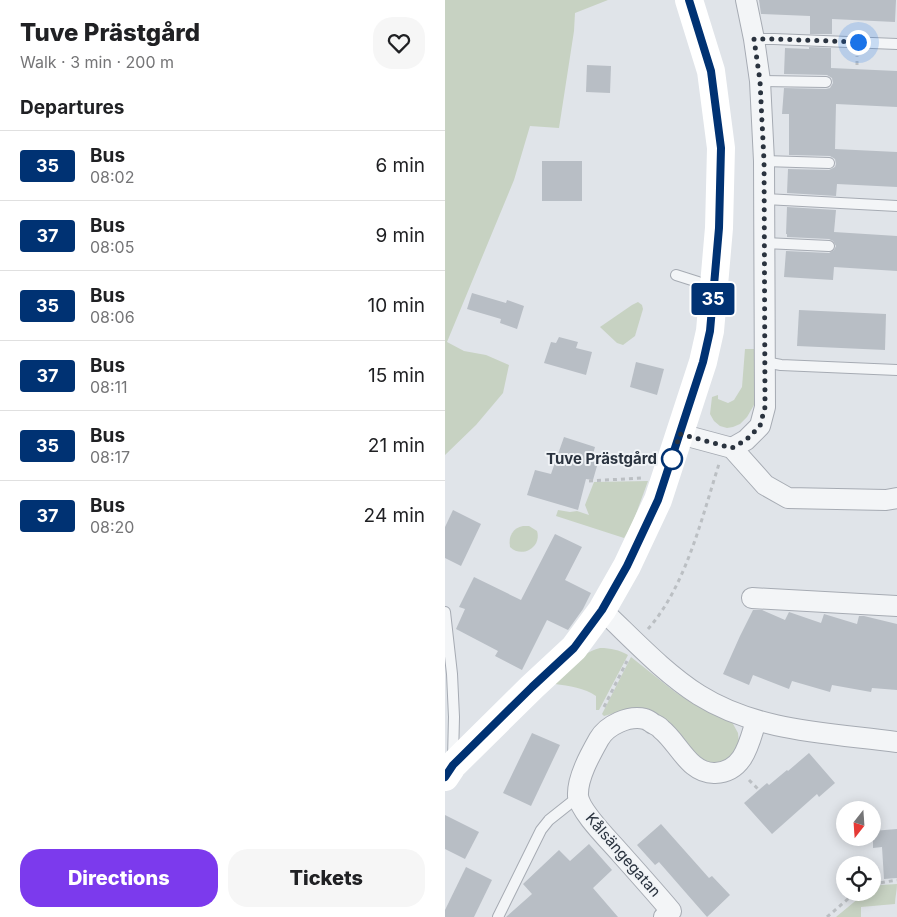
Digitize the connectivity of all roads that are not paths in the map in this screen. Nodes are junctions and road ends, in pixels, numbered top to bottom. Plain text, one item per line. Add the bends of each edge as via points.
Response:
1 (689, 0) edge
2 (746, 0) edge
3 (754, 39) junction
4 (897, 44) edge
5 (760, 81) junction
6 (826, 82) dead end
7 (764, 161) junction
8 (829, 163) dead end
9 (765, 199) junction
10 (897, 206) edge
11 (765, 243) junction
12 (829, 246) dead end
13 (676, 275) dead end
14 (713, 294) junction
15 (765, 362) junction
16 (897, 370) edge
17 (680, 434) junction
18 (732, 448) junction
19 (897, 498) edge
20 (752, 598) dead end
21 (897, 606) edge
22 (602, 610) junction
23 (445, 612) edge
24 (756, 721) junction
25 (897, 742) edge
26 (449, 771) edge
27 (578, 797) junction
28 (498, 917) edge
29 (665, 917) edge

1 - 14 street via 711,71 721,148
2 - 3 street
3 - 4 lane
3 - 5 street
5 - 6 lane
5 - 7 street
7 - 8 lane
7 - 9 street
9 - 10 lane
9 - 11 street
11 - 12 lane
11 - 15 street
13 - 14 lane via 698,282
14 - 17 street via 703,362
15 - 16 lane
15 - 18 street via 765,407 760,426
17 - 18 street
17 - 22 street via 658,500
18 - 19 street via 765,485 789,498
20 - 21 street
22 - 24 street via 661,666 699,694
22 - 26 street via 574,648
23 - 26 lane via 454,717
24 - 25 street
24 - 27 street, Kålsängegatan via 739,764 716,773 698,769 661,728 645,719 617,723 600,737 579,782
27 - 28 lane via 541,830
27 - 29 street, Kålsängegatan via 595,824 671,911

